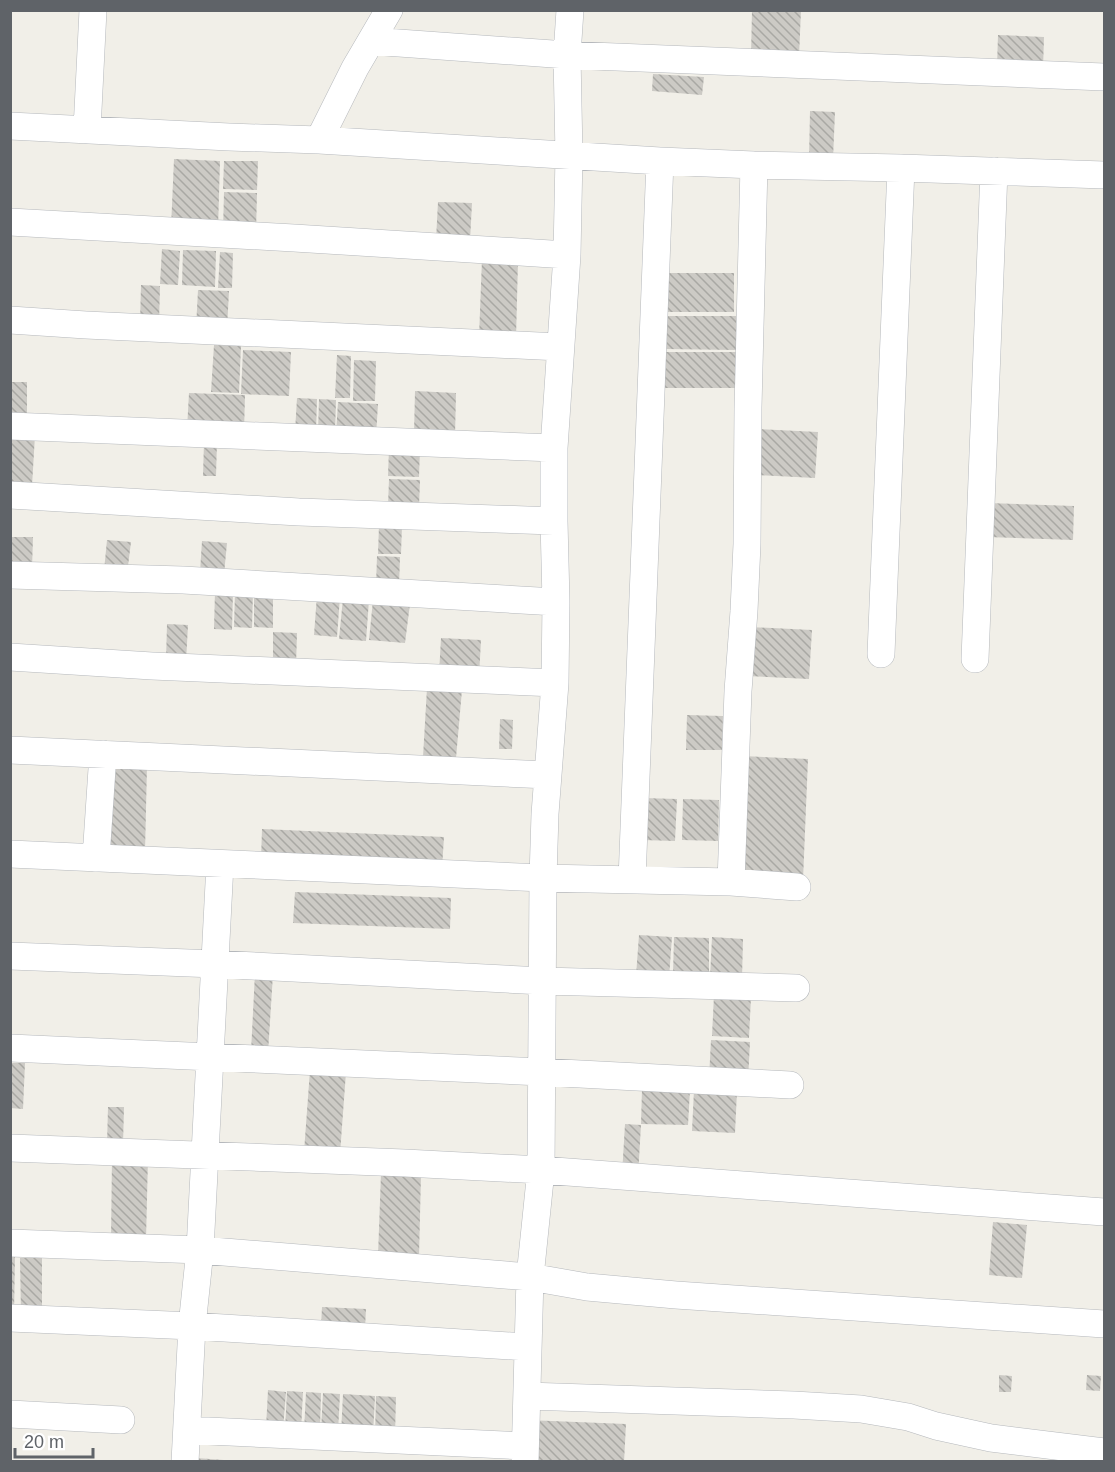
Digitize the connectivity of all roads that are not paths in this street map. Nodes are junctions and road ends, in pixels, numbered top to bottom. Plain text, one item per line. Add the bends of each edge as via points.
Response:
1 (93, 10) edge
2 (384, 10) edge
3 (570, 10) edge
4 (388, 11) edge
5 (371, 41) junction
6 (567, 55) junction
7 (1104, 77) edge
8 (10, 126) edge
9 (87, 130) junction
10 (319, 140) junction
11 (569, 155) junction
12 (660, 161) junction
13 (754, 165) junction
14 (900, 168) junction
15 (994, 171) junction
16 (1104, 175) edge
17 (10, 222) edge
18 (567, 255) junction
19 (10, 320) edge
20 (560, 347) junction
21 (10, 426) edge
22 (554, 448) junction
23 (10, 495) edge
24 (554, 521) junction
25 (10, 575) edge
26 (556, 602) junction
27 (881, 654) dead end
28 (10, 657) edge
29 (975, 659) dead end
30 (555, 683) junction
31 (10, 750) edge
32 (103, 754) junction
33 (548, 775) junction
34 (10, 854) edge
35 (96, 858) junction
36 (220, 864) junction
37 (543, 878) junction
38 (632, 880) junction
39 (731, 882) junction
40 (797, 887) dead end
41 (10, 956) edge
42 (215, 964) junction
43 (543, 981) junction
44 (796, 988) dead end
45 (10, 1048) edge
46 (211, 1057) junction
47 (542, 1072) junction
48 (790, 1085) dead end
49 (10, 1148) edge
50 (205, 1155) junction
51 (542, 1170) junction
52 (1104, 1212) edge
53 (10, 1243) edge
54 (200, 1250) junction
55 (530, 1277) junction
56 (10, 1318) edge
57 (1104, 1324) edge
58 (192, 1326) junction
59 (527, 1347) junction
60 (527, 1396) junction
61 (10, 1414) edge
62 (121, 1420) dead end
63 (187, 1430) junction
64 (1104, 1452) edge
65 (525, 1454) edge
66 (185, 1461) edge

1 - 9 street
2 - 4 street
3 - 6 street
4 - 5 street
5 - 6 street
5 - 10 street
6 - 7 street
6 - 11 street
8 - 9 street
9 - 10 street
10 - 11 street
11 - 12 street
11 - 18 street
12 - 13 street
12 - 38 street
13 - 14 street
13 - 39 street via 747,544
14 - 15 street
14 - 27 street
15 - 16 street
15 - 29 street
17 - 18 street
18 - 20 street
19 - 20 street
20 - 22 street
21 - 22 street
22 - 24 street
23 - 24 street via 299,512
24 - 26 street
25 - 26 street via 183,580
26 - 30 street
28 - 30 street
30 - 33 street
31 - 32 street
32 - 33 street
32 - 35 street
33 - 37 street
34 - 35 street
35 - 36 street
36 - 37 street
36 - 42 street
37 - 38 street
37 - 43 street
38 - 39 street
39 - 40 street
41 - 42 street
42 - 43 street
42 - 46 street
43 - 44 street
43 - 47 street
45 - 46 street
46 - 47 street
46 - 50 street
47 - 48 street
47 - 51 street
49 - 50 street
50 - 51 street
50 - 54 street
51 - 52 street
51 - 55 street
53 - 54 street
54 - 55 street
54 - 58 street
55 - 57 street via 676,1295
55 - 59 street
56 - 58 street
58 - 59 street
58 - 63 street
59 - 60 street
60 - 64 street via 861,1409 991,1438
60 - 65 street
61 - 62 street
63 - 65 street
63 - 66 street

